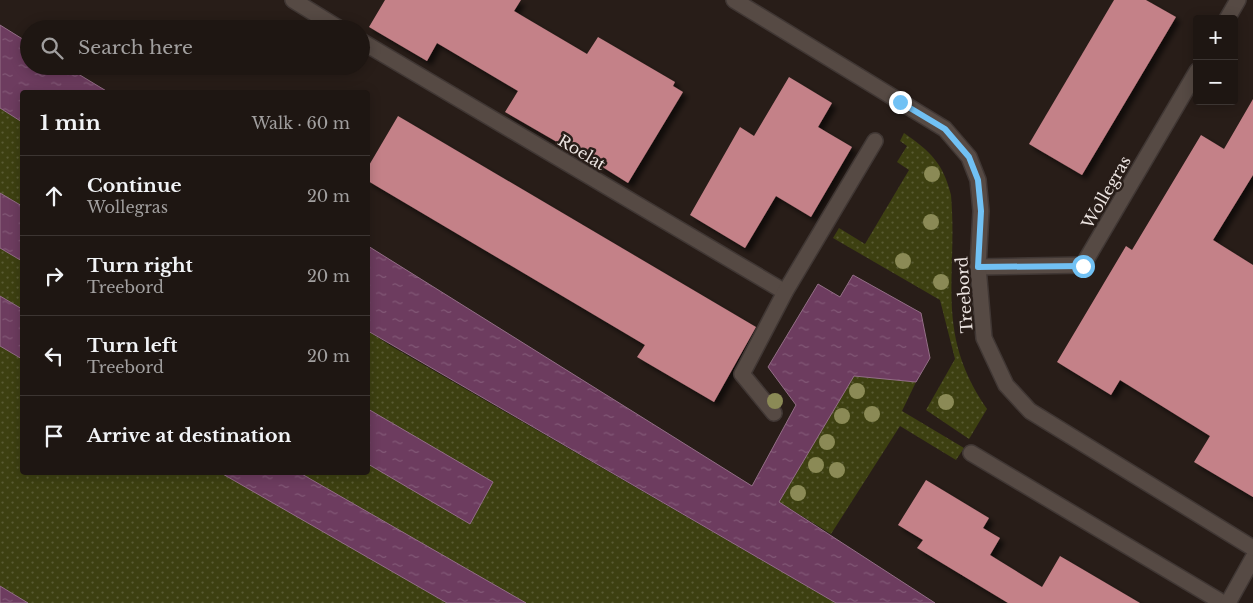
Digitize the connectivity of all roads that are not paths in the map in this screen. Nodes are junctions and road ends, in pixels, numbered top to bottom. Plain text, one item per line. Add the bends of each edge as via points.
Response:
1 (293, 0) edge
2 (734, 0) edge
3 (1238, 0) edge
4 (316, 6) edge
5 (1229, 15) edge
6 (331, 20) edge
7 (370, 46) edge
8 (1193, 77) edge
9 (876, 141) dead end
10 (978, 267) junction
11 (784, 292) junction
12 (774, 413) dead end
13 (971, 453) dead end
14 (1253, 548) edge
15 (1253, 558) edge
16 (1223, 603) edge
17 (1228, 603) edge

1 - 4 street
2 - 10 street, Treebord via 945,129 969,157 978,180 981,211
3 - 5 street
4 - 6 street
7 - 11 street, Roelat
8 - 10 street, Wollegras via 1083,266
9 - 11 street
10 - 14 street, Treebord via 984,338 1006,385 1030,411
11 - 12 street via 742,374
13 - 16 street
15 - 17 street

